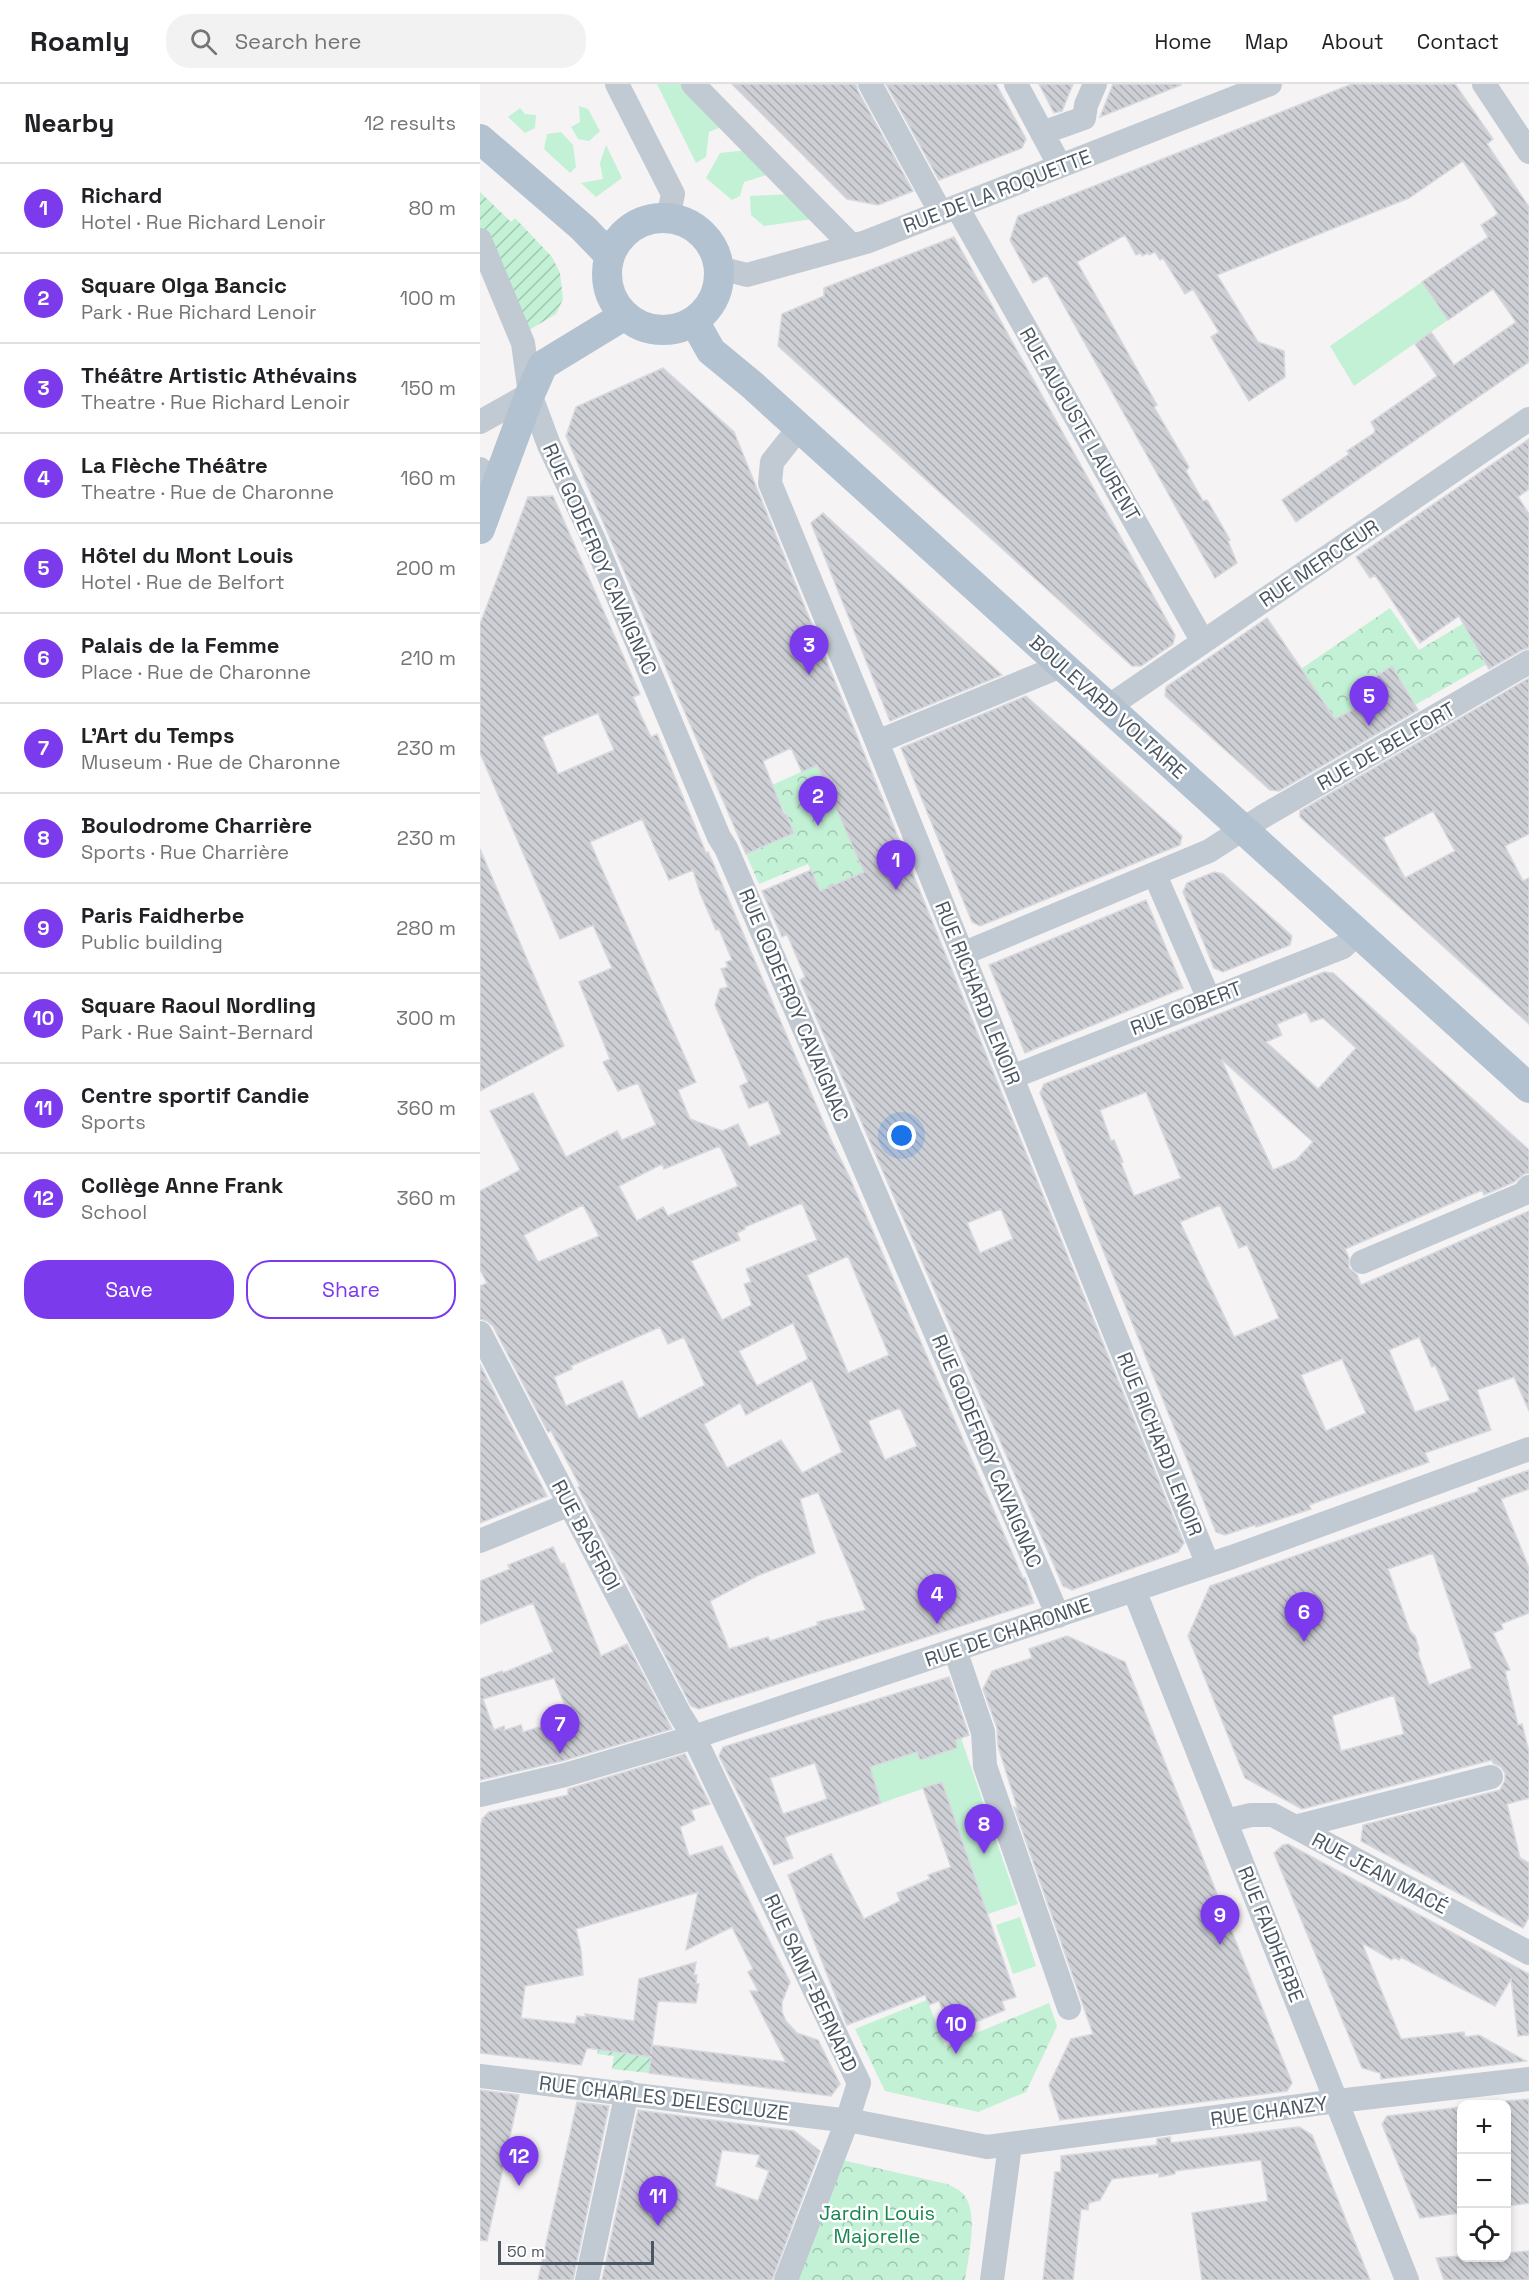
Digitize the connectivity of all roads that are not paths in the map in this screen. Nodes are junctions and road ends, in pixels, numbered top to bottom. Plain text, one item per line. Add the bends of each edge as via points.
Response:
1 (617, 84) edge
2 (693, 84) edge
3 (870, 84) edge
4 (1016, 84) edge
5 (1095, 84) edge
6 (1270, 84) edge
7 (1484, 84) edge
8 (1084, 118) junction
9 (1042, 134) junction
10 (480, 139) edge
11 (1100, 152) junction
12 (1529, 152) edge
13 (1060, 166) junction
14 (949, 210) junction
15 (668, 218) junction
16 (480, 240) edge
17 (852, 246) junction
18 (610, 256) junction
19 (720, 268) junction
20 (625, 315) junction
21 (694, 321) junction
22 (530, 394) junction
23 (1529, 419) edge
24 (480, 422) edge
25 (799, 428) junction
26 (488, 477) edge
27 (480, 529) edge
28 (1203, 642) junction
29 (1529, 663) edge
30 (1061, 666) junction
31 (1108, 706) junction
32 (877, 742) junction
33 (1244, 830) junction
34 (1155, 875) junction
35 (1357, 933) junction
36 (962, 954) junction
37 (1209, 999) junction
38 (1012, 1077) junction
39 (1529, 1088) edge
40 (1529, 1187) edge
41 (1362, 1262) dead end
42 (480, 1333) edge
43 (1529, 1449) edge
44 (570, 1504) junction
45 (480, 1541) edge
46 (1208, 1565) junction
47 (1134, 1590) junction
48 (1058, 1616) junction
49 (955, 1650) junction
50 (694, 1737) junction
51 (1491, 1777) dead end
52 (480, 1796) edge
53 (1226, 1821) junction
54 (1295, 1827) junction
55 (1529, 1953) edge
56 (1069, 2008) dead end
57 (480, 2076) edge
58 (1529, 2079) edge
59 (627, 2092) junction
60 (1337, 2101) junction
61 (847, 2121) junction
62 (1010, 2145) junction
63 (586, 2280) edge
64 (786, 2280) edge
65 (992, 2280) edge
66 (1407, 2280) edge

1 - 15 street via 673,194
2 - 17 street
3 - 14 street, RUE AUGUSTE LAURENT
4 - 9 street
5 - 8 street
6 - 11 street, RUE DE LA ROQUETTE
7 - 12 street
8 - 9 street
8 - 11 street
9 - 13 street
10 - 18 main road
11 - 13 street, RUE DE LA ROQUETTE
13 - 14 street, RUE DE LA ROQUETTE
14 - 17 street, RUE DE LA ROQUETTE
14 - 28 street, RUE AUGUSTE LAURENT
15 - 18 main road via 651,219 629,229
15 - 19 main road via 693,226 706,237
16 - 22 street, RUE GODEFROY CAVAIGNAC via 523,343
17 - 19 street, RUE DE LA ROQUETTE via 747,275
18 - 20 main road via 610,292
19 - 21 main road via 715,297
20 - 21 main road via 646,328 658,330 683,327
20 - 22 main road via 543,365
21 - 25 main road, BOULEVARD VOLTAIRE via 711,351
22 - 24 street
22 - 26 main road
22 - 48 street, RUE GODEFROY CAVAIGNAC
23 - 28 street, RUE MERCŒUR
25 - 30 main road, BOULEVARD VOLTAIRE
25 - 32 street, RUE RICHARD LENOIR via 772,462 770,483
26 - 27 main road
28 - 31 street, RUE MERCŒUR
29 - 33 street, RUE DE BELFORT
30 - 31 main road, BOULEVARD VOLTAIRE
30 - 32 street
31 - 33 main road, BOULEVARD VOLTAIRE
32 - 36 street, RUE RICHARD LENOIR
33 - 34 street, RUE DE BELFORT
33 - 35 main road, BOULEVARD VOLTAIRE
34 - 36 street, RUE DE BELFORT
34 - 37 street
35 - 37 street, RUE GOBERT via 1343,947
35 - 39 main road, BOULEVARD VOLTAIRE
36 - 38 street, RUE RICHARD LENOIR
37 - 38 street, RUE GOBERT
38 - 46 street, RUE RICHARD LENOIR
40 - 41 street via 1523,1194
42 - 44 street, RUE BASFROI
43 - 46 street, RUE DE CHARONNE
44 - 45 street
44 - 50 street, RUE BASFROI
46 - 47 street, RUE DE CHARONNE
47 - 48 street, RUE DE CHARONNE
47 - 53 street, RUE FAIDHERBE
48 - 49 street, RUE DE CHARONNE
49 - 50 street, RUE DE CHARONNE
49 - 56 street via 983,1732 985,1766
50 - 52 street, RUE DE CHARONNE
50 - 61 street, RUE SAINT-BERNARD via 859,2083
51 - 54 street
53 - 54 street, RUE JEAN MACÉ via 1273,1815
53 - 60 street, RUE FAIDHERBE
54 - 55 street, RUE JEAN MACÉ
57 - 59 street, RUE CHARLES DELESCLUZE
58 - 60 street, RUE CHANZY
59 - 61 street, RUE CHARLES DELESCLUZE
59 - 63 street
60 - 62 street, RUE CHANZY
60 - 66 street, RUE FAIDHERBE
61 - 62 street via 987,2147
61 - 64 street, RUE SAINT-BERNARD
62 - 65 street

